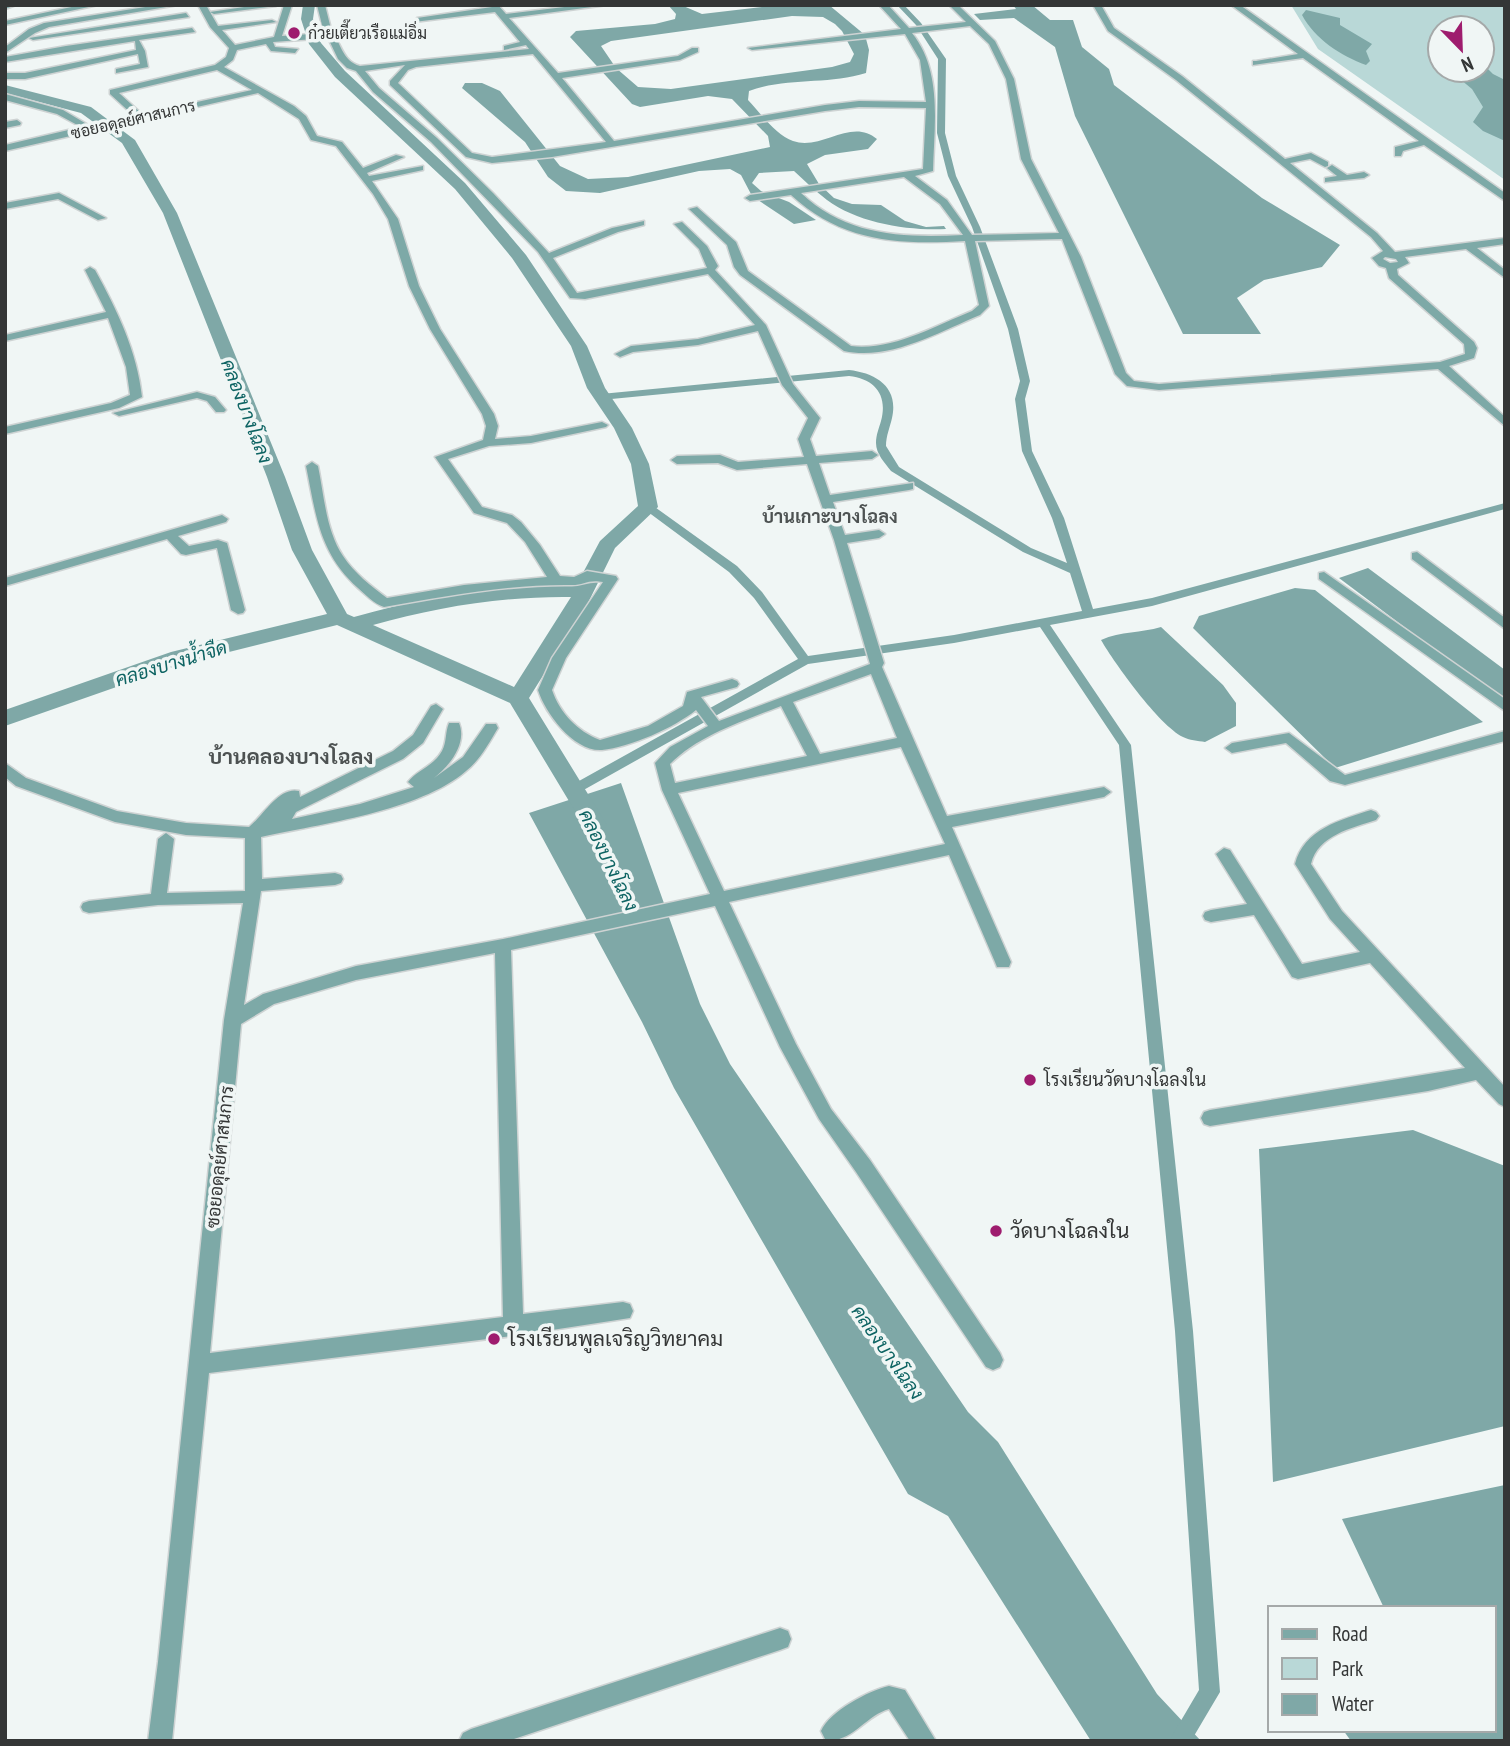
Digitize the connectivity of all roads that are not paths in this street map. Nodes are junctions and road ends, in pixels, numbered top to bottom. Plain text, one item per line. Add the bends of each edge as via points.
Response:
1 (12, 5) edge
2 (94, 5) edge
3 (174, 5) edge
4 (202, 5) edge
5 (288, 5) edge
6 (321, 5) edge
7 (474, 5) edge
8 (603, 5) edge
9 (883, 5) edge
10 (953, 5) edge
11 (1097, 5) edge
12 (1235, 5) edge
13 (272, 6) edge
14 (5, 7) edge
15 (242, 7) edge
16 (497, 7) edge
17 (127, 10) edge
18 (214, 12) dead end
19 (186, 15) dead end
20 (506, 17) junction
21 (272, 22) dead end
22 (129, 23) junction
23 (971, 24) junction
24 (247, 25) junction
25 (6, 27) edge
26 (428, 27) dead end
27 (221, 28) dead end
28 (192, 30) dead end
29 (908, 32) junction
30 (29, 33) junction
31 (324, 34) junction
32 (136, 37) junction
33 (21, 39) junction
34 (273, 40) junction
35 (233, 48) junction
36 (751, 48) dead end
37 (5, 51) edge
38 (141, 51) junction
39 (295, 51) dead end
40 (535, 51) junction
41 (695, 51) dead end
42 (1305, 55) junction
43 (5, 61) edge
44 (1256, 63) dead end
45 (218, 66) junction
46 (359, 69) junction
47 (120, 71) dead end
48 (5, 76) edge
49 (557, 76) junction
50 (261, 90) junction
51 (5, 97) edge
52 (930, 105) junction
53 (138, 118) junction
54 (17, 123) dead end
55 (5, 125) edge
56 (83, 131) junction
57 (1424, 142) junction
58 (611, 144) junction
59 (5, 149) edge
60 (1398, 154) dead end
61 (399, 157) dead end
62 (1283, 162) junction
63 (421, 168) dead end
64 (364, 175) junction
65 (1364, 175) dead end
66 (908, 176) junction
67 (1345, 178) junction
68 (1328, 180) dead end
69 (793, 191) junction
70 (750, 198) dead end
71 (1505, 198) edge
72 (5, 206) edge
73 (694, 209) dead end
74 (101, 218) dead end
75 (641, 223) dead end
76 (680, 224) dead end
77 (1065, 233) junction
78 (972, 238) junction
79 (1505, 241) edge
80 (1467, 245) junction
81 (547, 257) junction
82 (1395, 259) junction
83 (710, 270) junction
84 (90, 271) dead end
85 (1505, 275) edge
86 (113, 314) junction
87 (762, 327) junction
88 (5, 338) edge
89 (620, 354) dead end
90 (1441, 365) junction
91 (220, 410) dead end
92 (1505, 422) edge
93 (602, 425) dead end
94 (5, 431) edge
95 (26, 435) dead end
96 (488, 442) junction
97 (872, 455) dead end
98 (810, 459) junction
99 (677, 460) dead end
100 (312, 466) dead end
101 (909, 486) dead end
102 (825, 500) junction
103 (222, 519) dead end
104 (879, 534) dead end
105 (170, 535) junction
106 (840, 540) junction
107 (1417, 556) dead end
108 (1324, 576) dead end
109 (555, 580) junction
110 (5, 582) edge
111 (238, 610) dead end
112 (1505, 625) edge
113 (876, 665) junction
114 (732, 684) dead end
115 (693, 696) junction
116 (785, 700) junction
117 (1505, 706) edge
118 (436, 709) dead end
119 (454, 727) dead end
120 (717, 728) junction
121 (491, 729) dead end
122 (1505, 736) edge
123 (906, 741) junction
124 (1232, 748) dead end
125 (815, 758) junction
126 (361, 761) dead end
127 (5, 768) edge
128 (669, 790) junction
129 (1104, 792) dead end
130 (1371, 816) dead end
131 (284, 819) junction
132 (942, 823) junction
133 (260, 827) junction
134 (1343, 827) joint
135 (1319, 837) joint
136 (166, 839) dead end
137 (954, 848) junction
138 (1224, 854) dead end
139 (335, 879) dead end
140 (253, 891) junction
141 (158, 899) junction
142 (720, 899) junction
143 (89, 907) dead end
144 (1257, 908) junction
145 (1210, 916) dead end
146 (503, 945) junction
147 (1373, 956) junction
148 (1003, 962) dead end
149 (233, 1020) junction
150 (1479, 1072) junction
151 (1502, 1092) edge
152 (1210, 1118) dead end
153 (623, 1311) dead end
154 (513, 1326) junction
155 (993, 1360) dead end
156 (200, 1364) junction
157 (780, 1639) dead end
158 (833, 1731) dead end
159 (160, 1741) edge
160 (471, 1741) edge
161 (924, 1741) edge

1 - 14 street
2 - 25 street
3 - 17 street
4 - 35 street
5 - 34 street
6 - 31 street
7 - 16 street via 417,16
8 - 20 street
9 - 29 street
10 - 23 street
11 - 62 street via 1111,29
12 - 42 street
13 - 15 street
15 - 18 street
15 - 24 street
16 - 20 street
17 - 22 street
17 - 30 street via 47,25
19 - 22 street
20 - 26 street
20 - 40 street
20 - 46 street via 524,45
21 - 24 street
22 - 32 street
22 - 33 street
23 - 29 street
23 - 77 street via 992,43 1010,79 1026,159
24 - 27 street
25 - 30 street
28 - 32 street
29 - 36 street
29 - 52 street via 924,55
30 - 33 street
31 - 34 street
31 - 46 street via 331,35 335,50 350,66
32 - 38 street
32 - 43 street
33 - 37 street
34 - 35 street
34 - 39 street via 274,49
35 - 45 street via 226,62
38 - 47 street via 145,65
38 - 48 street via 26,76
40 - 49 street
40 - 58 street via 416,65 405,68 393,83 469,155 492,160 534,157
41 - 49 street via 684,57
42 - 44 street
42 - 57 street
45 - 50 street
45 - 53 street via 113,92
46 - 81 street
49 - 58 street
50 - 53 street, ซอยอดุลย์ศาสนการ
50 - 64 street via 303,118 314,138 339,144
51 - 56 street via 73,118 86,126
52 - 58 street via 850,105
52 - 66 street via 929,169
53 - 56 street, ซอยอดุลย์ศาสนการ
54 - 55 street
56 - 59 street, ซอยอดุลย์ศาสนการ
57 - 60 street via 1402,146
57 - 71 street
61 - 64 street
62 - 67 street via 1312,156
62 - 82 street via 1374,235
63 - 64 street
64 - 96 street via 393,219 414,286 435,329 488,414 492,426
65 - 67 street
66 - 69 street
66 - 78 street via 938,193
67 - 68 street
69 - 70 street
69 - 78 street via 818,213 844,226 905,240
72 - 74 street via 59,196
73 - 78 street via 732,244 744,273 848,349 858,351 981,310 984,299
75 - 81 street
76 - 83 street via 710,258
77 - 78 street via 1026,239
77 - 90 street via 1121,374 1131,384 1159,387
79 - 80 street
80 - 82 street
80 - 85 street
81 - 83 street via 576,296
82 - 90 street via 1393,276 1469,341 1470,356
83 - 87 street
84 - 86 street
86 - 88 street
86 - 94 street via 135,398
87 - 89 street
87 - 98 street via 788,385 814,418 804,439
90 - 92 street
91 - 95 street via 211,398 197,396
93 - 96 street via 534,440
96 - 109 street via 441,457 442,461 478,510 510,520
97 - 98 street
98 - 99 street via 737,466 720,459
98 - 102 street
100 - 109 street via 335,554 384,603
101 - 102 street
102 - 106 street
103 - 105 street
104 - 106 street
105 - 110 street
105 - 111 street via 186,551 223,546
106 - 113 street
107 - 112 street
108 - 117 street
109 - 115 street via 576,581 587,575 611,579 545,690 566,725 600,745 653,730 690,708
113 - 116 street
113 - 123 street
114 - 115 street
115 - 120 street
116 - 120 street
116 - 125 street
118 - 131 street via 418,739 398,755 291,808
119 - 131 street via 451,749 433,773 422,779
120 - 128 street via 666,757 662,763
121 - 133 street via 473,756 440,782 376,804
122 - 124 street via 1345,780 1335,777 1289,738
123 - 125 street
123 - 132 street
125 - 128 street
126 - 133 street via 288,797
127 - 133 street via 20,782 115,816 186,829
128 - 142 street
129 - 132 street
130 - 134 street
131 - 133 street
132 - 137 street
133 - 140 street, ซอยอดุลย์ศาสนการ
134 - 135 street
135 - 147 street via 1308,847 1303,864 1336,915
136 - 141 street
137 - 142 street
137 - 148 street
138 - 144 street
139 - 140 street
140 - 141 street
140 - 149 street, ซอยอดุลย์ศาสนการ
141 - 143 street
142 - 146 street
142 - 155 street via 825,1114
144 - 145 street
144 - 147 street via 1298,972
146 - 149 street via 356,972 269,999
146 - 154 street
147 - 150 street
149 - 156 street, ซอยอดุลย์ศาสนการ
150 - 151 street
150 - 152 street
153 - 154 street
154 - 156 street
156 - 159 street, ซอยอดุลย์ศาสนการ
157 - 160 street
158 - 161 street via 891,1697 897,1699

